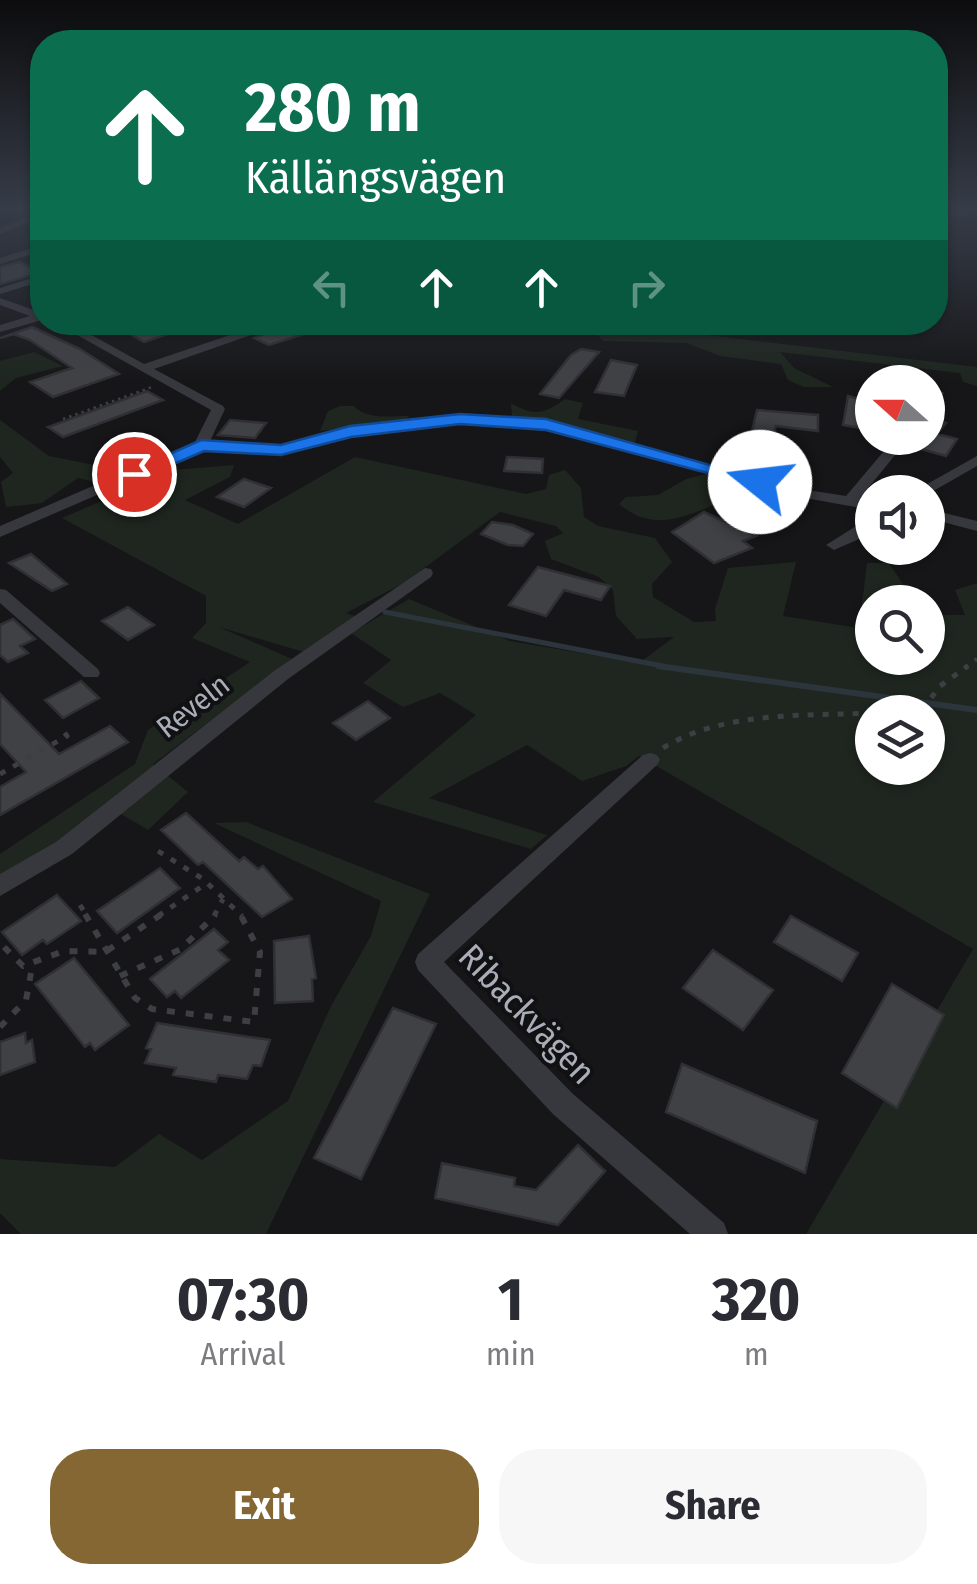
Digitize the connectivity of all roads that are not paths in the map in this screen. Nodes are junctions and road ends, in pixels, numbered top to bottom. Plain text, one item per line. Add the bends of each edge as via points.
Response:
1 (30, 282) edge
2 (0, 292) edge
3 (0, 301) edge
4 (30, 312) edge
5 (30, 320) edge
6 (0, 329) edge
7 (81, 335) edge
8 (244, 335) edge
9 (146, 374) junction
10 (201, 445) junction
11 (888, 455) edge
12 (977, 460) edge
13 (945, 478) edge
14 (849, 502) junction
15 (855, 503) edge
16 (945, 518) edge
17 (977, 526) edge
18 (0, 532) edge
19 (855, 535) edge
20 (834, 544) dead end
21 (424, 574) dead end
22 (0, 594) edge
23 (91, 673) dead end
24 (650, 760) road end
25 (0, 886) edge
26 (713, 1234) edge

1 - 2 street
3 - 4 street
5 - 6 street
7 - 9 street
8 - 9 street
9 - 10 street via 218,409
10 - 14 street via 281,450 389,426 510,420
10 - 18 street
11 - 14 street
12 - 13 street
14 - 15 street
16 - 17 street
19 - 20 street
21 - 25 street, Reveln via 280,676 64,848
22 - 23 street
24 - 26 street, Ribackvägen via 427,962 564,1104

